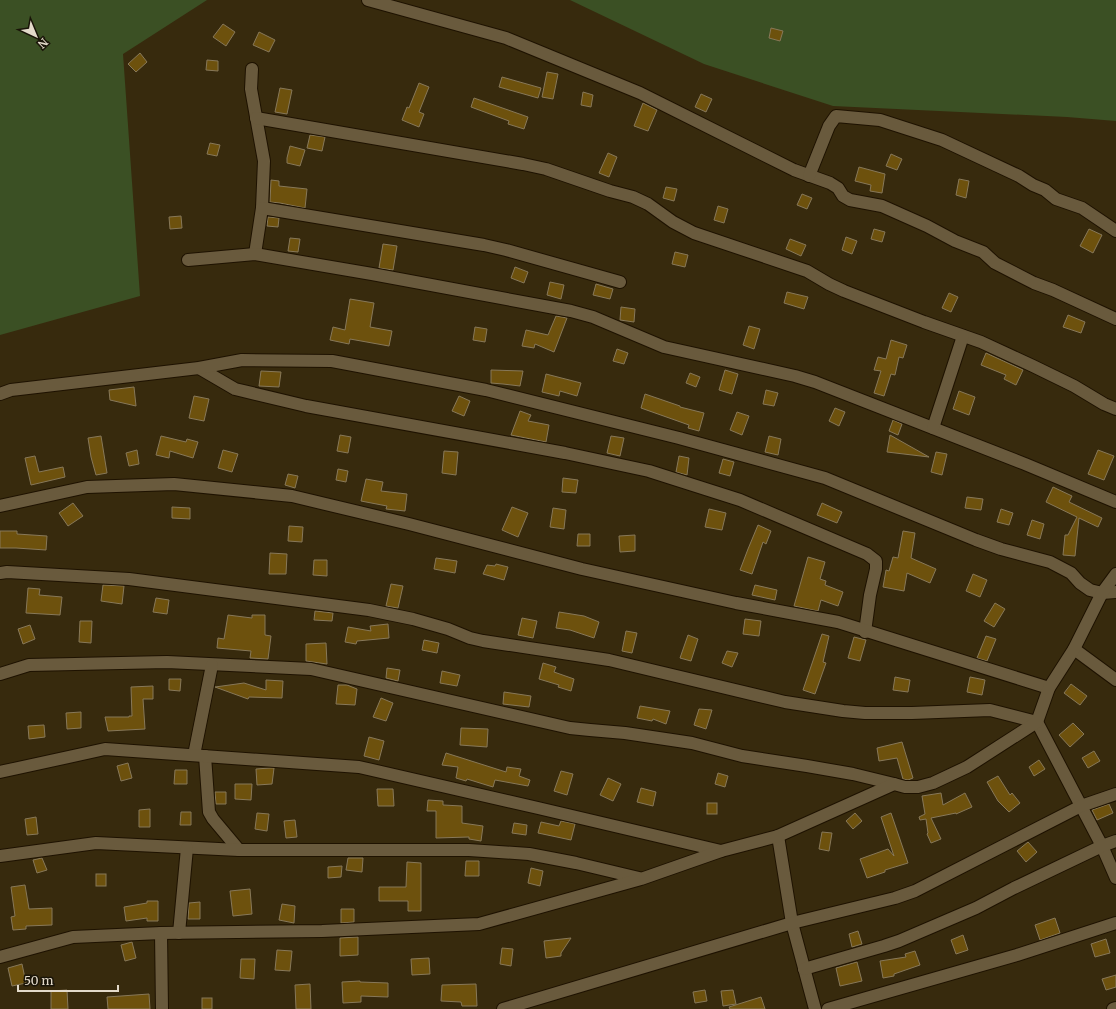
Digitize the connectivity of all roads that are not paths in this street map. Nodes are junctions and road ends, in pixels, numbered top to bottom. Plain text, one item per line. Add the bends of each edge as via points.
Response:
1 (368, 0) edge
2 (252, 69) dead end
3 (256, 118) junction
4 (808, 176) junction
5 (262, 208) junction
6 (1116, 231) edge
7 (255, 254) junction
8 (188, 260) dead end
9 (620, 282) dead end
10 (1116, 319) edge
11 (963, 336) junction
12 (199, 368) junction
13 (0, 394) edge
14 (1116, 409) edge
15 (934, 428) junction
16 (1116, 502) edge
17 (0, 506) edge
18 (0, 573) edge
19 (1116, 574) edge
20 (1116, 592) edge
21 (1102, 593) junction
22 (866, 632) junction
23 (1074, 649) junction
24 (212, 665) junction
25 (0, 674) edge
26 (1116, 680) edge
27 (1049, 688) junction
28 (1037, 722) junction
29 (199, 756) junction
30 (0, 772) edge
31 (894, 784) junction
32 (1116, 794) edge
33 (1081, 806) junction
34 (778, 836) junction
35 (1116, 841) edge
36 (1102, 846) junction
37 (187, 848) junction
38 (239, 850) junction
39 (721, 851) junction
40 (0, 856) edge
41 (1116, 878) edge
42 (641, 879) junction
43 (792, 923) junction
44 (1116, 923) edge
45 (161, 933) junction
46 (179, 933) junction
47 (0, 957) edge
48 (804, 969) junction
49 (1116, 1008) edge
50 (162, 1009) edge
51 (502, 1009) edge
52 (815, 1009) edge
53 (828, 1009) edge
54 (1113, 1009) edge

1 - 4 street via 525,45 640,93
2 - 3 street via 251,89
3 - 5 street via 264,161
3 - 11 street via 546,169 633,197 694,233 807,272 854,295
4 - 6 street via 829,126 836,116 880,120 942,140 1019,176 1056,199 1082,208
4 - 10 street via 838,188 843,196 850,200 882,206 983,252 995,263 1034,284
5 - 7 street
5 - 9 street via 484,245
7 - 8 street
7 - 15 street via 570,310 664,347 815,382
11 - 14 street via 1034,366
11 - 15 street
12 - 13 street via 11,390
12 - 21 street via 242,360 332,361 486,390 679,438 825,478 976,540 1050,562 1071,573 1090,590
12 - 22 street via 235,389 306,406 565,453 649,472 740,500 867,554 876,561
15 - 16 street
17 - 22 street via 87,487 174,484 292,496 582,569 736,603 838,622
18 - 28 street via 129,579 369,610 413,619 483,641 609,660 785,702 843,711 912,713 990,710
19 - 21 street
20 - 21 street
21 - 23 street
22 - 27 street
23 - 26 street
23 - 27 street
24 - 25 street via 167,662 29,665
24 - 29 street
24 - 31 street via 311,669 570,728 692,743 742,756 846,772
27 - 28 street
28 - 31 street via 968,767 933,783 918,787
28 - 33 street
29 - 30 street via 105,749
29 - 38 street via 209,812
29 - 39 street via 359,767
31 - 34 street
32 - 33 street
33 - 36 street
33 - 43 street via 915,891
34 - 39 street
34 - 43 street
35 - 36 street
36 - 41 street
36 - 48 street via 976,908 899,941
37 - 38 street
37 - 40 street via 96,843
37 - 46 street
38 - 42 street via 468,850 529,854
39 - 42 street
42 - 46 street via 478,924 322,931
43 - 48 street
43 - 51 street
44 - 53 street via 1017,955
45 - 46 street
45 - 47 street via 73,937
45 - 50 street
48 - 52 street
49 - 54 street

